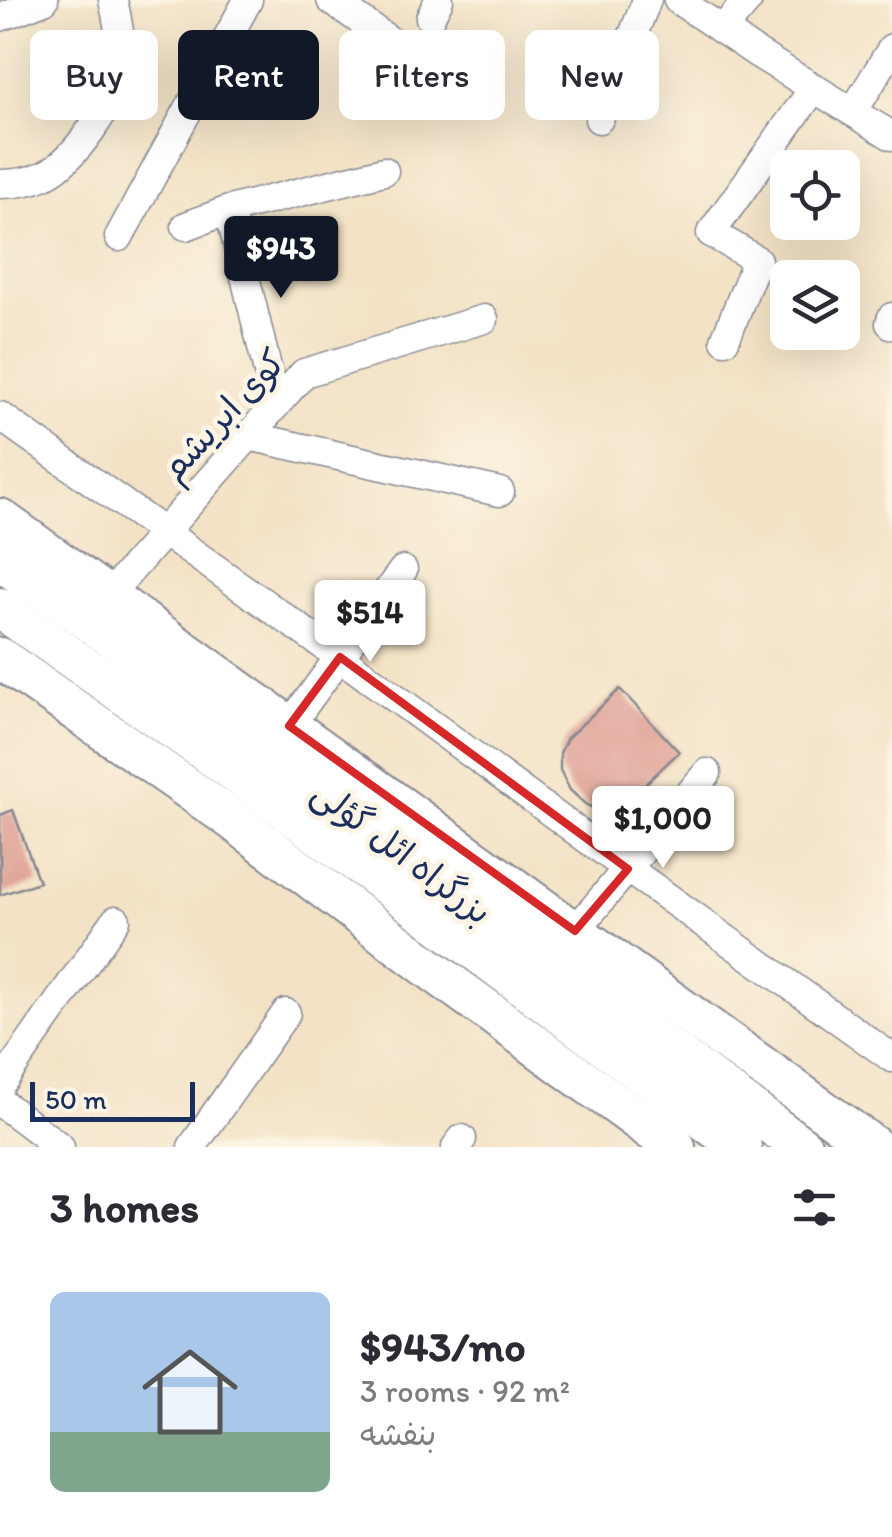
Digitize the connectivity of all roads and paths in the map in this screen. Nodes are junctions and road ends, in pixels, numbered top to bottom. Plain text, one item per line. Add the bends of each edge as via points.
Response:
1 (44, 0) edge
2 (113, 0) edge
3 (248, 0) edge
4 (647, 0) edge
5 (678, 0) edge
6 (748, 0) edge
7 (340, 3) edge
8 (0, 17) edge
9 (378, 30) edge
10 (635, 30) edge
11 (722, 30) junction
12 (892, 48) edge
13 (814, 88) junction
14 (853, 112) junction
15 (892, 136) edge
16 (384, 171) dead end
17 (0, 184) edge
18 (229, 210) junction
19 (186, 226) dead end
20 (119, 237) dead end
21 (484, 318) dead end
22 (725, 340) dead end
23 (276, 405) junction
24 (0, 416) edge
25 (249, 436) junction
26 (500, 492) dead end
27 (0, 520) edge
28 (164, 533) junction
29 (0, 560) edge
30 (403, 570) dead end
31 (106, 597) junction
32 (0, 608) edge
33 (340, 657) junction
34 (0, 658) edge
35 (289, 726) junction
36 (707, 774) dead end
37 (628, 869) junction
38 (116, 920) dead end
39 (575, 931) junction
40 (286, 1012) dead end
41 (892, 1058) edge
42 (0, 1084) edge
43 (0, 1102) edge
44 (60, 1147) edge
45 (192, 1147) edge
46 (675, 1147) edge
47 (741, 1147) edge
48 (802, 1147) edge
49 (874, 1147) edge

1 - 8 street
2 - 17 street via 120,70 109,100 83,141 44,176
3 - 20 street
4 - 10 street
5 - 11 street
6 - 11 street
7 - 9 street
11 - 13 street
12 - 14 street
13 - 14 street
13 - 22 street via 711,233 756,260
14 - 15 street
16 - 18 street
18 - 19 street
18 - 23 street
21 - 23 street, کوی ابریشم via 304,373
23 - 25 street, کوی ابریشم
24 - 28 street
25 - 26 street
25 - 28 street, کوی ابریشم
27 - 31 highway
28 - 31 street, کوی ابریشم
28 - 33 street
29 - 48 highway, بزرگراه ائل گؤلی
30 - 33 street
31 - 35 highway
32 - 47 highway, بزرگراه ائل گؤلی via 228,767
33 - 35 street
33 - 37 street
34 - 46 highway via 229,817
35 - 39 highway
36 - 37 street
37 - 39 street
37 - 41 street
38 - 42 street
39 - 49 highway
40 - 45 street
43 - 44 street

